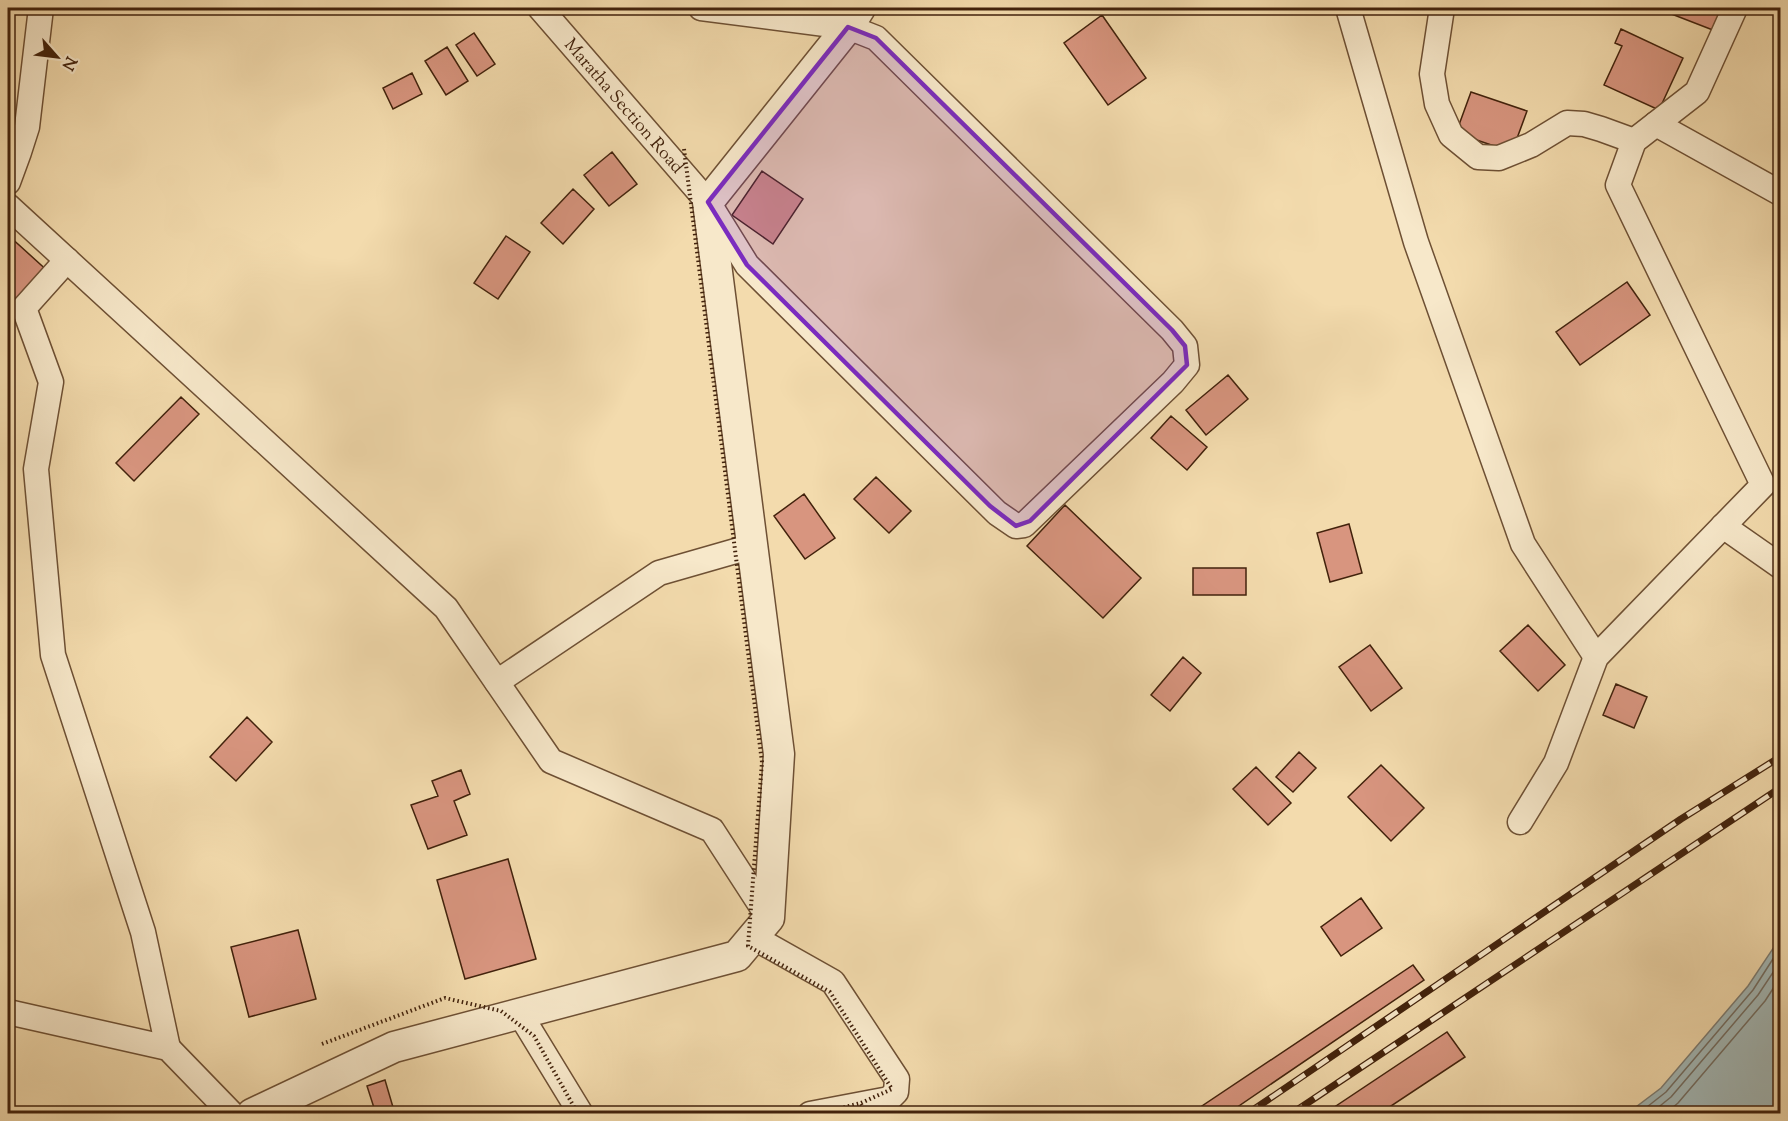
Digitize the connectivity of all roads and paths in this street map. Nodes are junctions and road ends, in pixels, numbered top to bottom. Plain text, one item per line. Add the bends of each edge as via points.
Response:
1 (41, 8) edge
2 (540, 8) edge
3 (701, 8) edge
4 (1348, 8) edge
5 (1442, 8) edge
6 (1735, 8) edge
7 (854, 17) edge
8 (1656, 124) junction
9 (1634, 141) junction
10 (684, 149) dead end
11 (8, 182) edge
12 (1780, 193) edge
13 (708, 202) junction
14 (8, 206) edge
15 (67, 260) junction
16 (1723, 526) junction
17 (753, 546) junction
18 (1780, 566) edge
19 (1596, 657) junction
20 (496, 682) junction
21 (1520, 822) dead end
22 (761, 927) junction
23 (8, 1012) edge
24 (520, 1014) junction
25 (322, 1044) dead end
26 (168, 1048) junction
27 (861, 1103) junction
28 (232, 1113) edge
29 (252, 1113) edge
30 (580, 1113) edge
31 (810, 1113) edge
32 (817, 1113) edge
33 (867, 1113) edge

1 - 11 street via 27,127
2 - 13 street, Maratha Section Road
3 - 7 street
4 - 19 street via 1416,242 1523,544
5 - 9 street via 1432,74 1437,104 1451,135 1478,156 1499,158 1531,145 1567,123 1584,124
6 - 8 street via 1697,92
7 - 13 street
7 - 13 street, Maratha Section Road via 1172,330 1185,346 1186,365 1173,382 1030,521 1016,526 997,513 747,265
8 - 9 street
8 - 12 street
9 - 16 street via 1618,185 1763,484
10 - 27 path, bridge via 762,762 748,946 830,992 892,1089
13 - 17 street
14 - 15 street
15 - 20 street via 446,608
15 - 26 street via 24,308 51,382 36,469 53,655 142,932
16 - 18 street
16 - 19 street
17 - 20 street via 659,573
17 - 22 street via 779,754
19 - 21 street via 1556,763
20 - 22 street via 551,761 712,830
22 - 24 street via 737,956
22 - 31 street via 833,982 897,1079 896,1092 889,1098
23 - 26 street
24 - 29 street via 393,1047
24 - 30 street
25 - 30 path, bridge via 445,998 501,1011 534,1036
26 - 28 street
27 - 32 path, bridge
27 - 33 path, bridge

